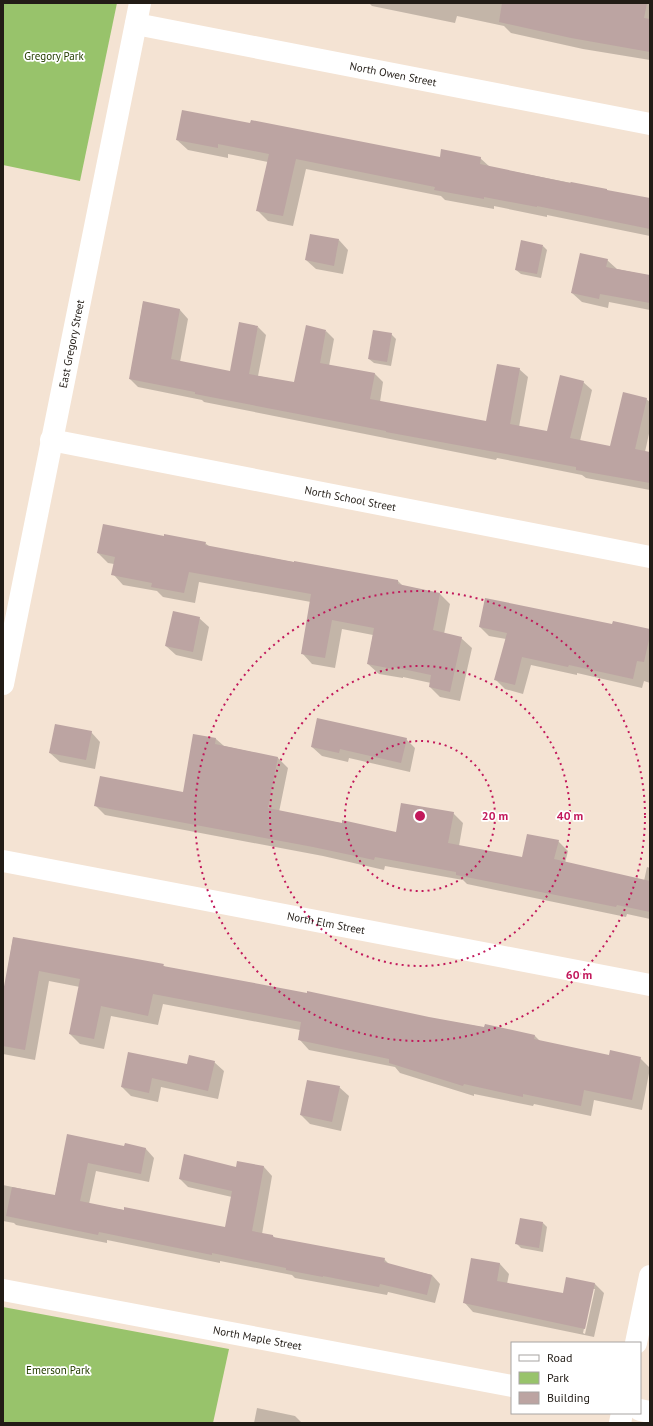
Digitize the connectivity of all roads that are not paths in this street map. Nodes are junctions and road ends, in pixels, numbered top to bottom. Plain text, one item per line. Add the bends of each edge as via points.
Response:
1 (138, 13) edge
2 (650, 124) edge
3 (51, 440) junction
4 (650, 557) edge
5 (3, 684) edge
6 (3, 861) edge
7 (650, 985) edge
8 (650, 1276) edge
9 (3, 1290) edge
10 (636, 1342) edge
11 (511, 1386) edge

1 - 2 street, North Owen Street
1 - 3 street, East Gregory Street
3 - 4 street, North School Street
3 - 5 street, East Gregory Street
6 - 7 street, North Elm Street
8 - 10 street
9 - 11 street, North Maple Street

